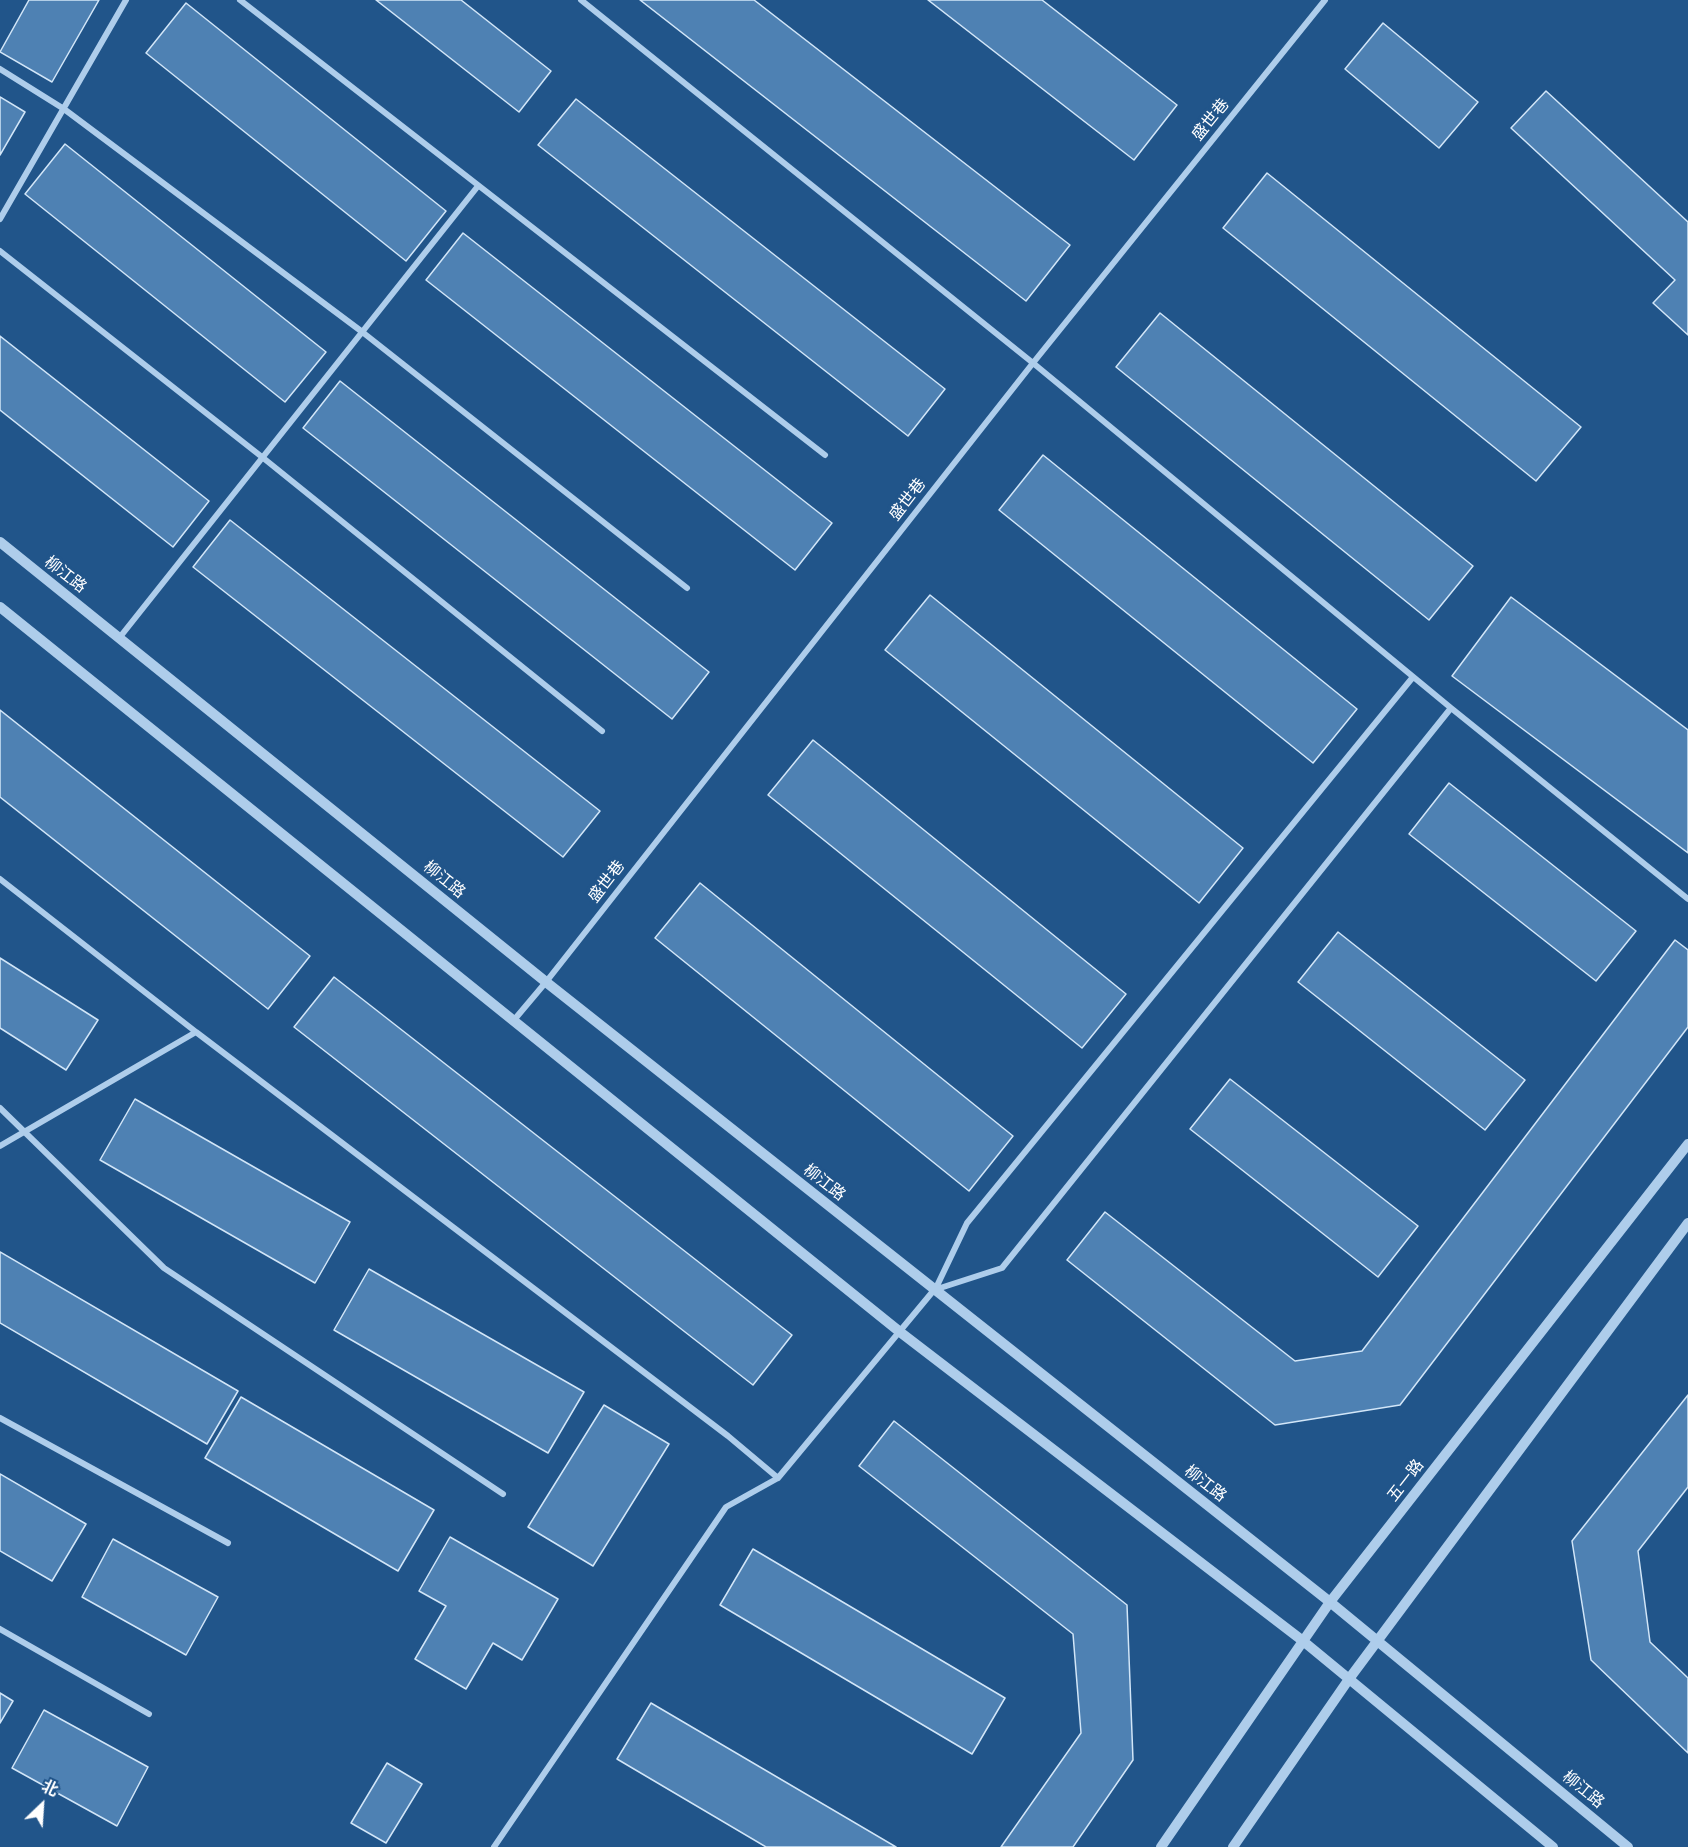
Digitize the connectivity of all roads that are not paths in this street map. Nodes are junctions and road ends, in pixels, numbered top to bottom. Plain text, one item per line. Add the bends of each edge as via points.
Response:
1 (126, 0) edge
2 (240, 0) edge
3 (581, 0) edge
4 (1325, 0) edge
5 (0, 69) edge
6 (64, 109) junction
7 (478, 186) junction
8 (0, 219) edge
9 (0, 252) edge
10 (361, 332) junction
11 (1033, 363) junction
12 (825, 455) dead end
13 (262, 457) junction
14 (0, 542) edge
15 (687, 588) dead end
16 (0, 607) edge
17 (120, 637) junction
18 (1413, 677) junction
19 (1451, 708) junction
20 (602, 731) dead end
21 (0, 879) edge
22 (1688, 899) edge
23 (546, 982) junction
24 (514, 1020) junction
25 (196, 1032) junction
26 (0, 1108) edge
27 (26, 1132) junction
28 (1688, 1144) edge
29 (0, 1146) edge
30 (1688, 1223) edge
31 (934, 1290) junction
32 (900, 1332) junction
33 (0, 1418) edge
34 (778, 1478) junction
35 (503, 1494) dead end
36 (228, 1543) dead end
37 (1330, 1602) junction
38 (0, 1629) edge
39 (1303, 1641) junction
40 (1378, 1641) junction
41 (1349, 1679) junction
42 (149, 1714) dead end
43 (494, 1847) edge
44 (1161, 1847) edge
45 (1233, 1847) edge
46 (1553, 1847) edge
47 (1628, 1847) edge

1 - 6 street
2 - 7 street
3 - 11 street
4 - 11 street, 盛世巷
5 - 6 street
6 - 8 street
6 - 10 street
7 - 10 street
7 - 12 street
9 - 13 street
10 - 13 street
10 - 15 street
11 - 18 street
11 - 23 street, 盛世巷
13 - 17 street
13 - 20 street
14 - 17 street, 柳江路
16 - 24 street
17 - 23 street, 柳江路
18 - 19 street
18 - 31 street via 967,1223
19 - 22 street
19 - 31 street via 1002,1268
21 - 25 street
23 - 24 street, 盛世巷
23 - 31 street, 柳江路
24 - 32 street
25 - 27 street
25 - 34 street
26 - 27 street
27 - 29 street
27 - 35 street via 164,1268
28 - 37 street, 五一路
30 - 40 street
31 - 32 street
31 - 37 street, 柳江路
32 - 34 street
32 - 39 street
33 - 36 street
34 - 43 street via 726,1507
37 - 39 street, 五一路
37 - 40 street, 柳江路
38 - 42 street
39 - 41 street
39 - 44 street, 五一路
40 - 41 street
40 - 47 street, 柳江路
41 - 45 street
41 - 46 street

